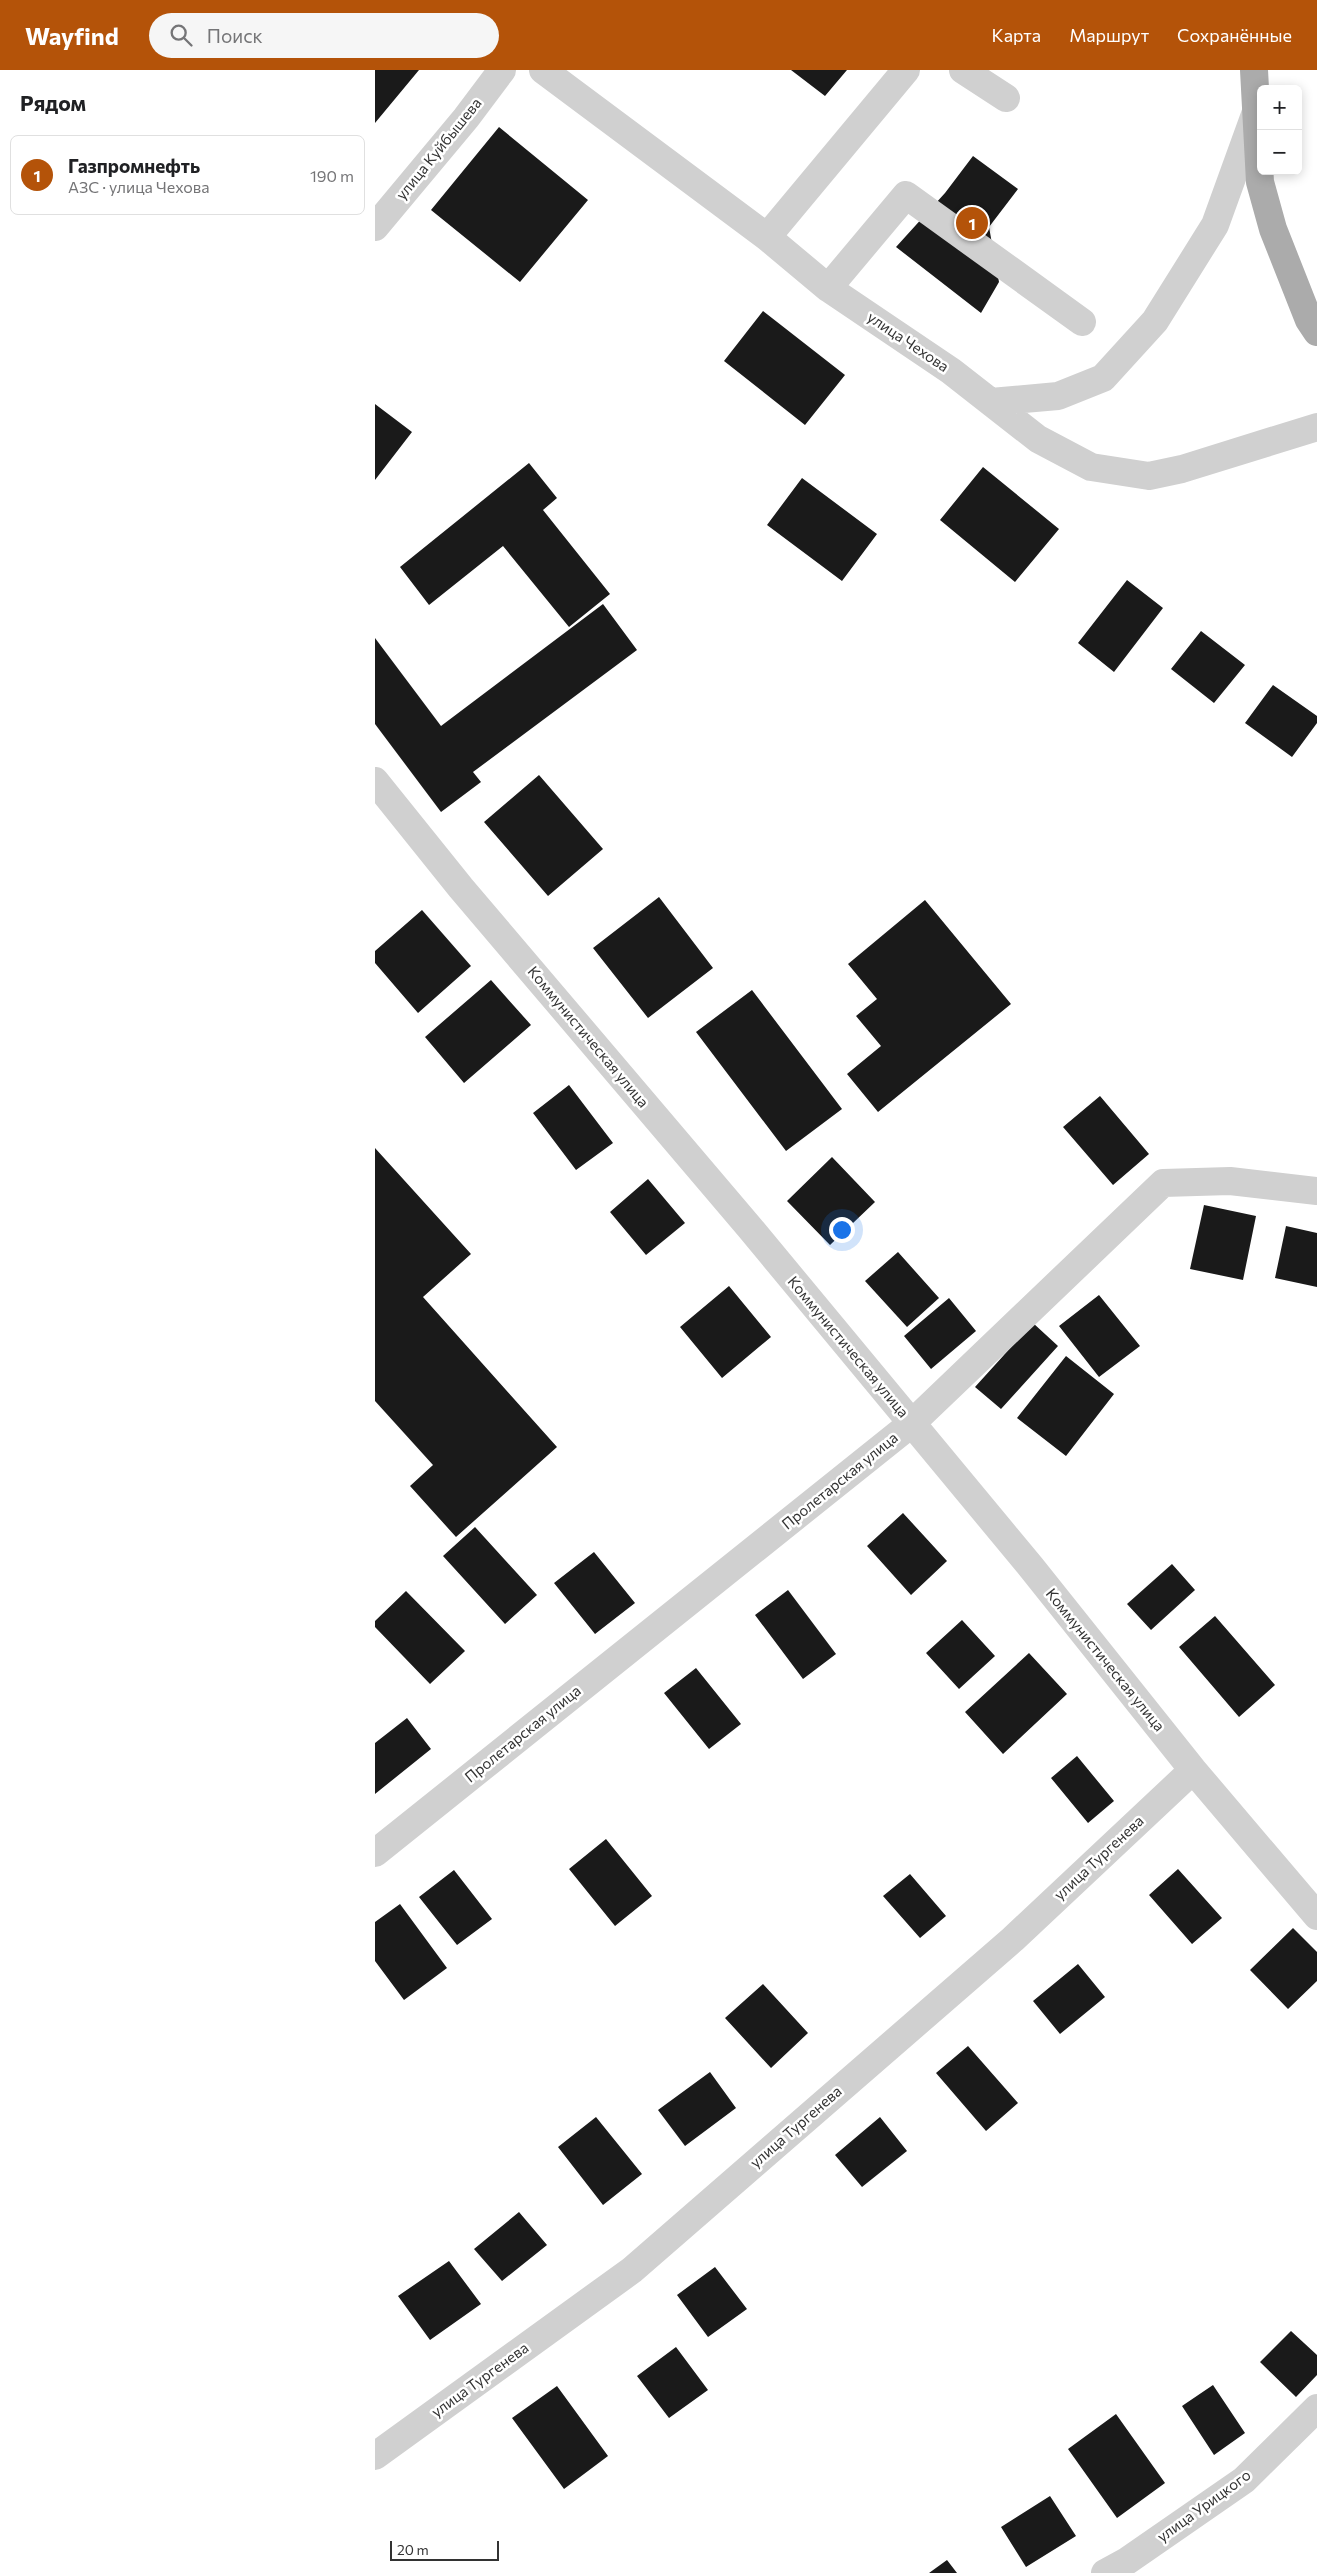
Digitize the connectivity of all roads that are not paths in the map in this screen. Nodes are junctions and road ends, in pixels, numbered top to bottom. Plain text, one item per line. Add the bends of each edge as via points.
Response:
1 (502, 70) edge
2 (543, 70) edge
3 (906, 70) edge
4 (963, 70) edge
5 (1254, 70) edge
6 (1007, 98) dead end
7 (1257, 108) joint
8 (1258, 130) edge
9 (375, 227) edge
10 (767, 237) junction
11 (828, 288) junction
12 (1082, 322) dead end
13 (1317, 332) edge
14 (991, 402) junction
15 (1317, 427) edge
16 (375, 781) edge
17 (1317, 1192) edge
18 (911, 1424) junction
19 (1193, 1770) junction
20 (375, 1853) edge
21 (1317, 1916) edge
22 (1317, 2408) edge
23 (375, 2456) edge
24 (1105, 2573) edge

1 - 9 street, улица Куйбышева
2 - 10 street, улица Чехова
3 - 10 street
4 - 6 street
5 - 7 main road
7 - 14 street via 1215,225 1155,322 1103,378 1058,396
8 - 13 main road via 1260,182 1273,229 1309,320
10 - 11 street, улица Чехова
11 - 12 street via 907,195
11 - 14 street, улица Чехова
14 - 15 street, улица Чехова via 1038,439 1091,467 1149,476
16 - 18 street, Коммунистическая улица
17 - 18 street, Пролетарская улица via 1231,1181 1163,1183
18 - 19 street, Коммунистическая улица via 1031,1567
18 - 20 street, Пролетарская улица
19 - 21 street, Коммунистическая улица
19 - 23 street, улица Тургенева via 1013,1939 632,2270
22 - 24 street, улица Урицкого via 1243,2480

